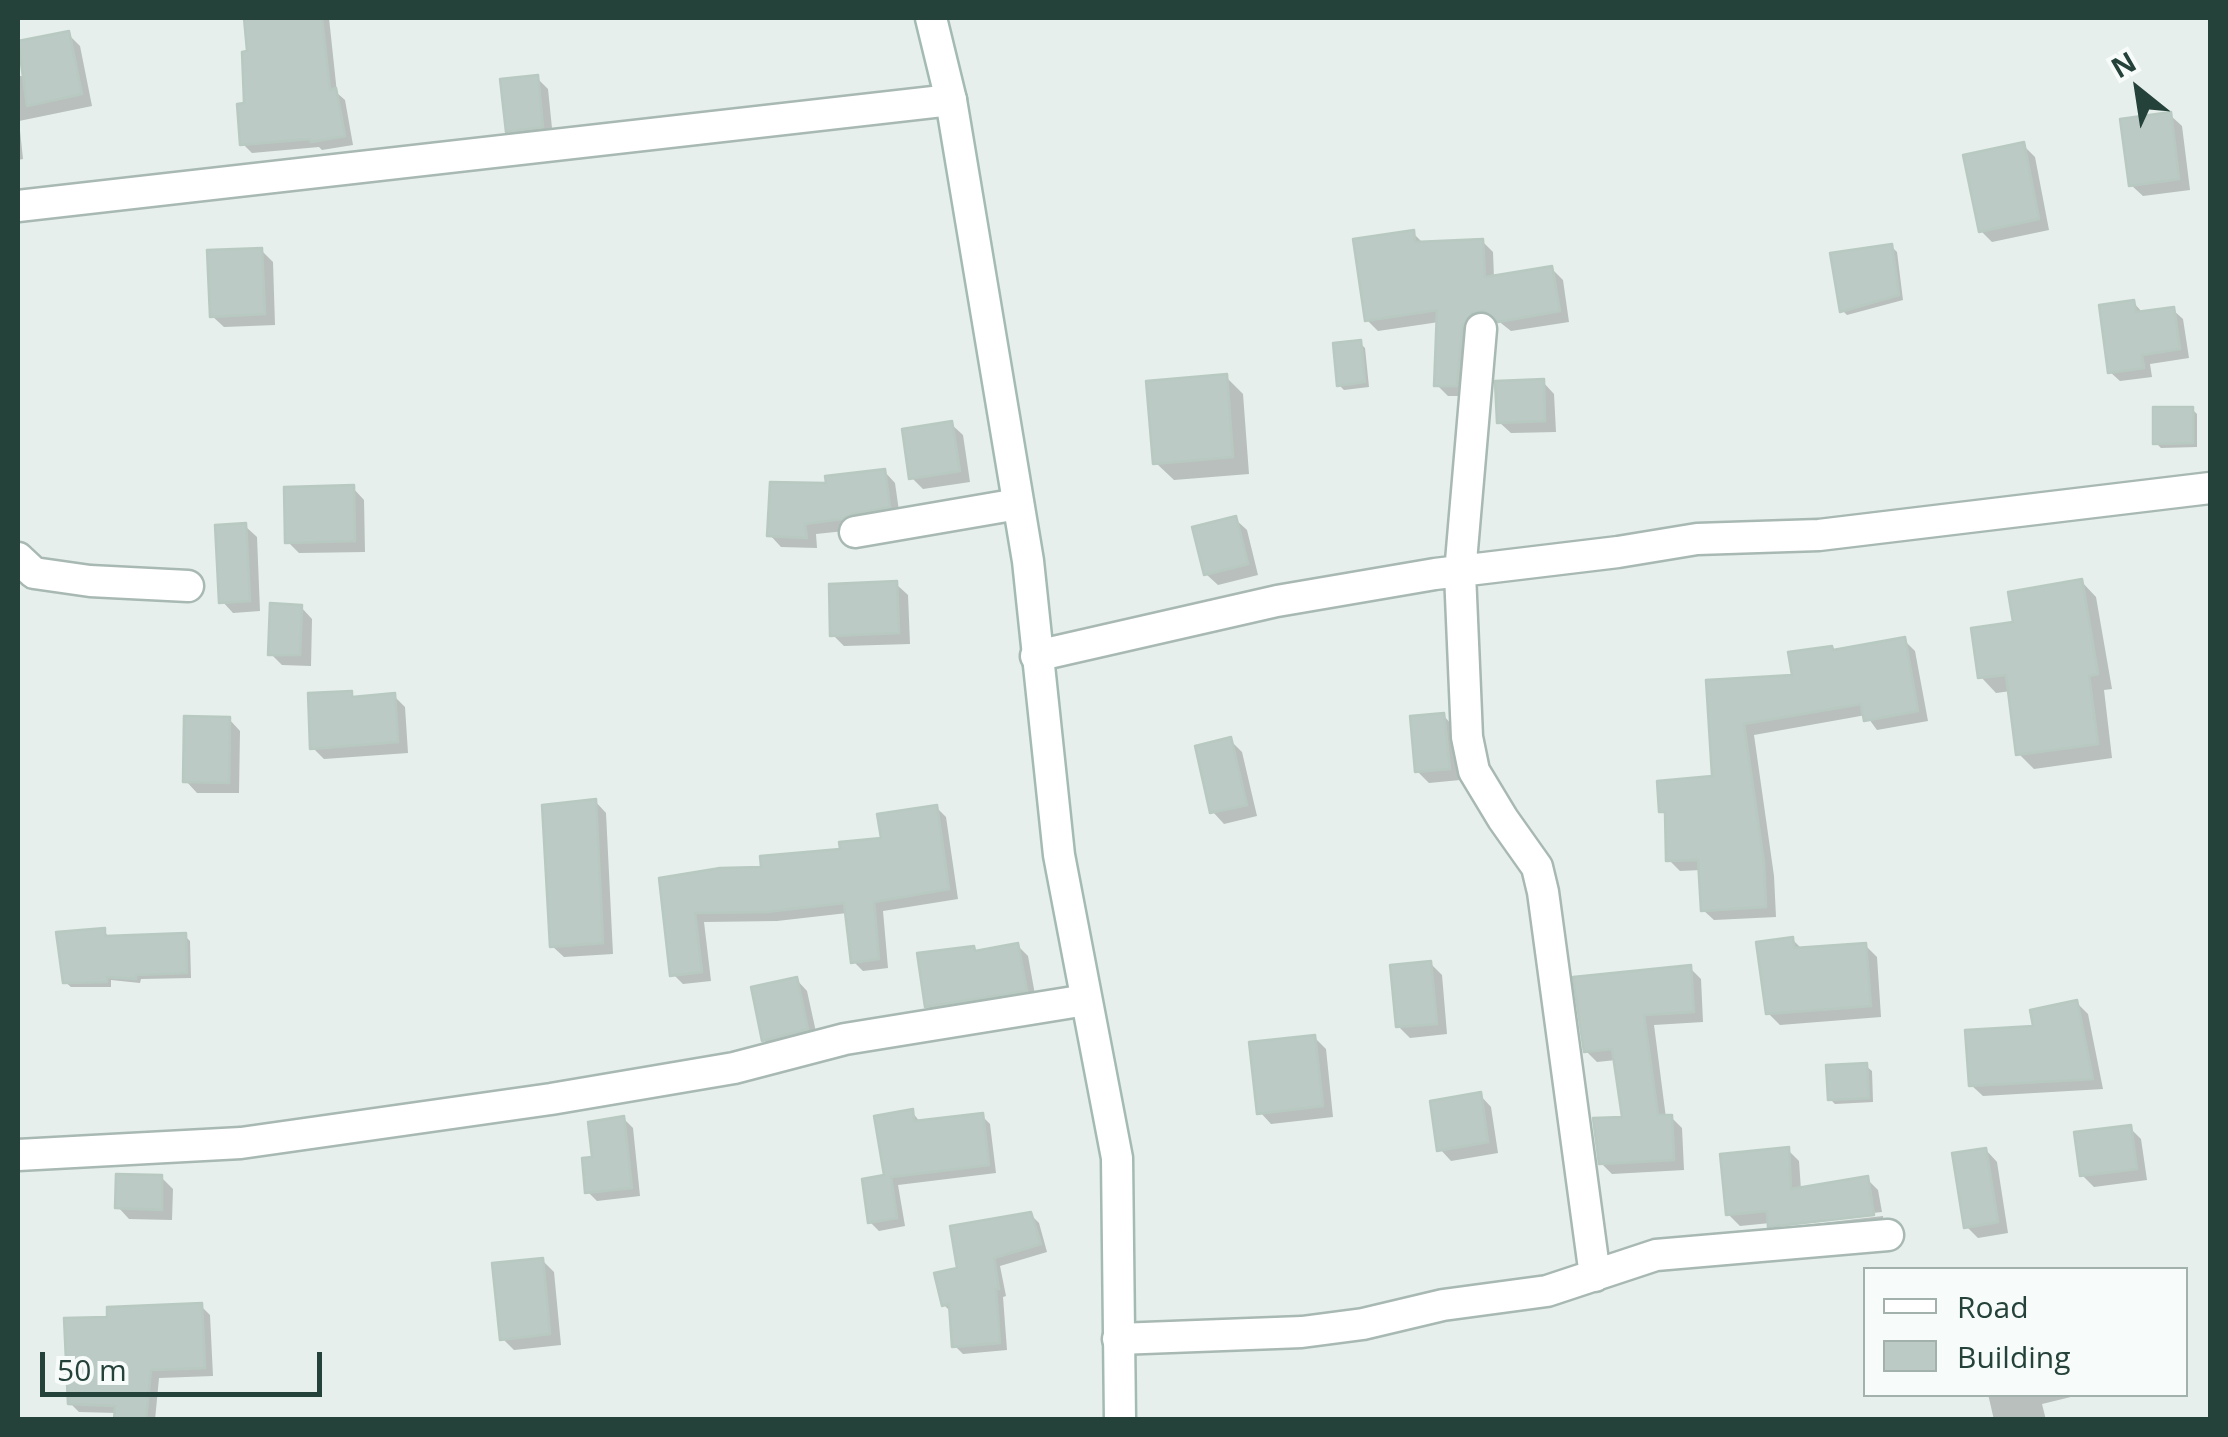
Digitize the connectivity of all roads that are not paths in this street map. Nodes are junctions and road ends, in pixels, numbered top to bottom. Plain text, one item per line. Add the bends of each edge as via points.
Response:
1 (930, 18) edge
2 (952, 100) junction
3 (18, 206) edge
4 (1481, 329) dead end
5 (2210, 488) edge
6 (1018, 504) junction
7 (854, 532) dead end
8 (18, 558) edge
9 (1460, 573) junction
10 (188, 586) dead end
11 (1036, 656) junction
12 (1086, 1000) junction
13 (18, 1155) edge
14 (1888, 1235) dead end
15 (1595, 1276) junction
16 (1118, 1339) junction
17 (1120, 1420) edge

1 - 2 street
2 - 3 street
2 - 6 street
4 - 9 street
5 - 9 street via 1819,535 1698,539
6 - 7 street
6 - 11 street
8 - 10 street via 34,574
9 - 11 street via 1276,601
9 - 15 street via 1467,736 1474,771 1537,866 1544,892
11 - 12 street via 1059,856
12 - 13 street via 845,1038 734,1068 493,1107 240,1143
12 - 16 street via 1117,1158
14 - 15 street via 1656,1255
15 - 16 street via 1363,1324
16 - 17 street

